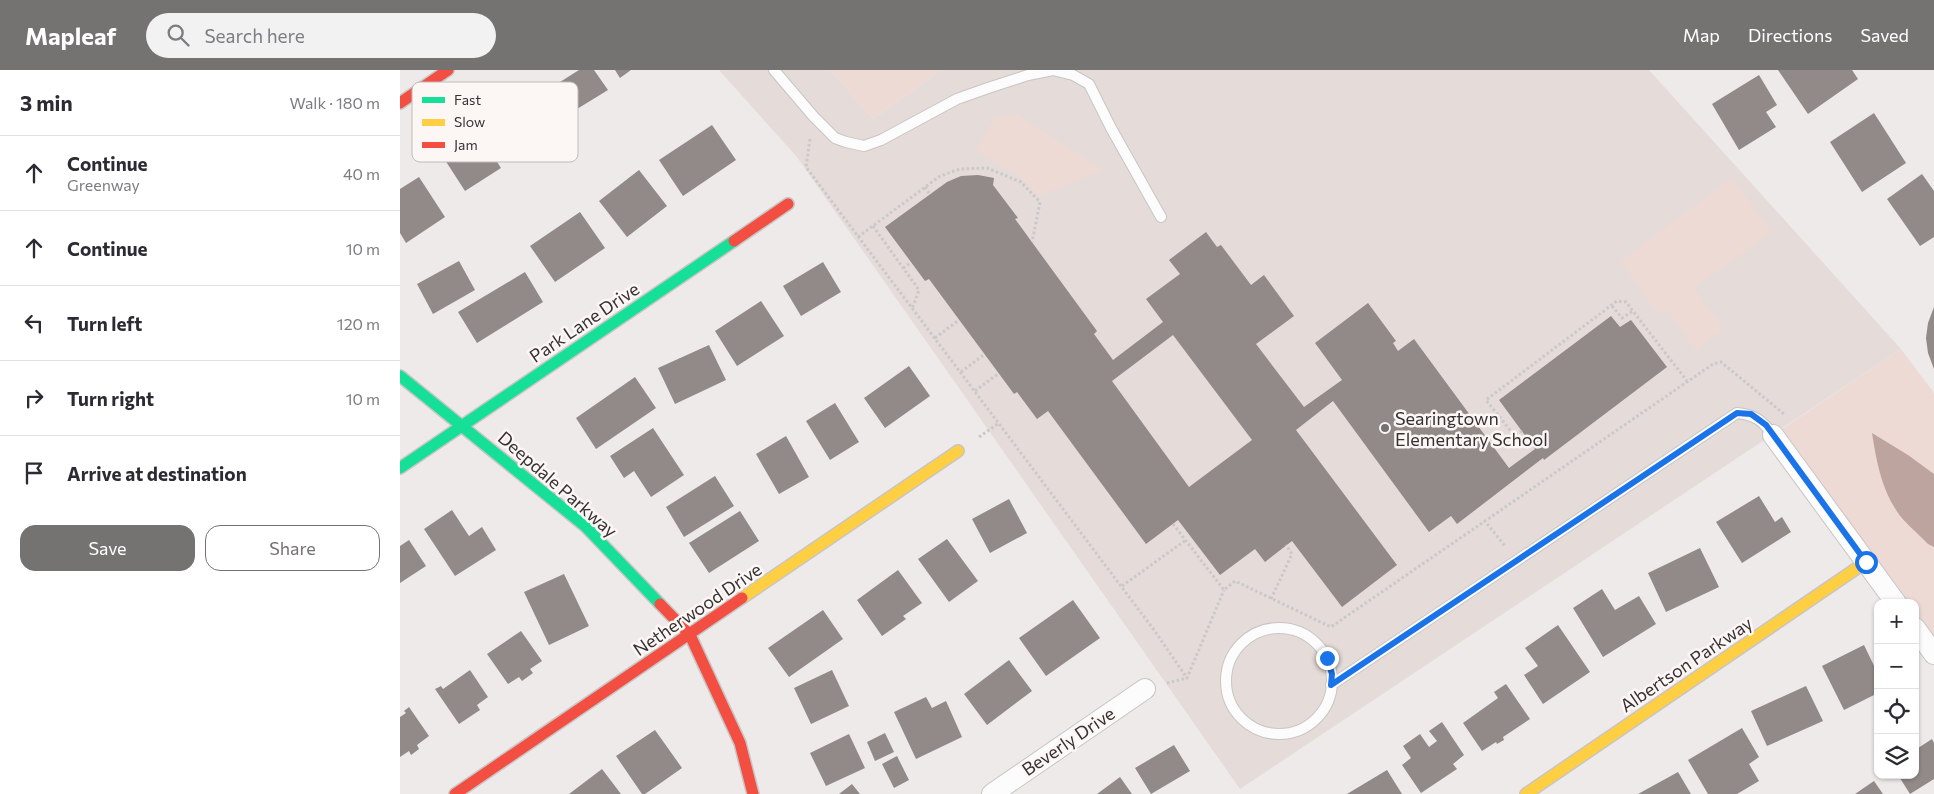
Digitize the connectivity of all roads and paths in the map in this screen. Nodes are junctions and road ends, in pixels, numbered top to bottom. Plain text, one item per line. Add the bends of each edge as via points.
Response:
1 (448, 70) edge
2 (774, 70) edge
3 (431, 82) edge
4 (412, 95) edge
5 (400, 103) edge
6 (814, 118) junction
7 (926, 187) junction
8 (929, 193) dead end
9 (788, 204) dead end
10 (1161, 217) dead end
11 (873, 226) junction
12 (858, 237) junction
13 (1032, 242) dead end
14 (911, 263) dead end
15 (903, 268) junction
16 (1612, 305) junction
17 (912, 308) junction
18 (1633, 311) junction
19 (960, 320) dead end
20 (935, 338) junction
21 (985, 354) dead end
22 (961, 372) junction
23 (999, 374) dead end
24 (400, 376) edge
25 (1686, 381) junction
26 (975, 392) junction
27 (462, 426) junction
28 (1522, 431) dead end
29 (1773, 435) junction
30 (958, 451) dead end
31 (400, 468) edge
32 (1484, 520) junction
33 (1173, 524) dead end
34 (1186, 540) junction
35 (1286, 545) dead end
36 (1516, 560) junction
37 (1866, 562) junction
38 (1122, 586) junction
39 (1224, 590) junction
40 (1272, 599) junction
41 (1893, 599) edge
42 (1919, 633) edge
43 (690, 635) junction
44 (1933, 651) edge
45 (1331, 685) junction
46 (1145, 689) dead end
47 (455, 794) edge
48 (753, 794) edge
49 (992, 794) edge
50 (1526, 794) edge

1 - 3 street
2 - 6 lane
4 - 5 street
6 - 10 lane via 835,138 864,146 957,99 988,88 1053,70 1073,75 1090,84
6 - 12 path via 806,167
7 - 8 path
7 - 11 path
7 - 13 path via 940,176 960,169 987,168 1021,182 1040,202
9 - 27 street, Park Lane Drive
11 - 12 path
11 - 15 path
12 - 17 path
14 - 15 path
15 - 17 path via 919,290
16 - 18 path via 1626,302
16 - 18 path via 1622,318
16 - 28 path via 1486,400 1514,436
17 - 20 path
18 - 25 path
19 - 20 path
20 - 22 path
21 - 22 path
22 - 26 path
23 - 26 path
24 - 27 street, Deepdale Parkway
25 - 29 path via 1721,362 1793,422
25 - 32 path
26 - 38 path
27 - 31 street, Park Lane Drive
27 - 43 street, Deepdale Parkway via 586,526
29 - 36 lane via 1751,414 1737,413
29 - 37 street
30 - 43 street, Netherwood Drive
32 - 36 path
32 - 40 path via 1331,627
33 - 34 path
34 - 38 path
34 - 39 path
35 - 40 path via 1292,554
36 - 45 lane
37 - 41 street
37 - 50 street, Albertson Parkway
38 - 39 path via 1187,678
39 - 40 path via 1235,581
42 - 44 street
43 - 47 street, Netherwood Drive
43 - 48 street, Deepdale Parkway via 740,743
45 - 45 lane via 1332,674 1327,658 1317,644 1303,634 1286,629 1269,629 1253,635 1239,646 1230,661 1226,678 1228,695 1235,711 1247,724 1263,732 1281,734 1298,731 1313,722 1325,708
46 - 49 street, Beverly Drive

